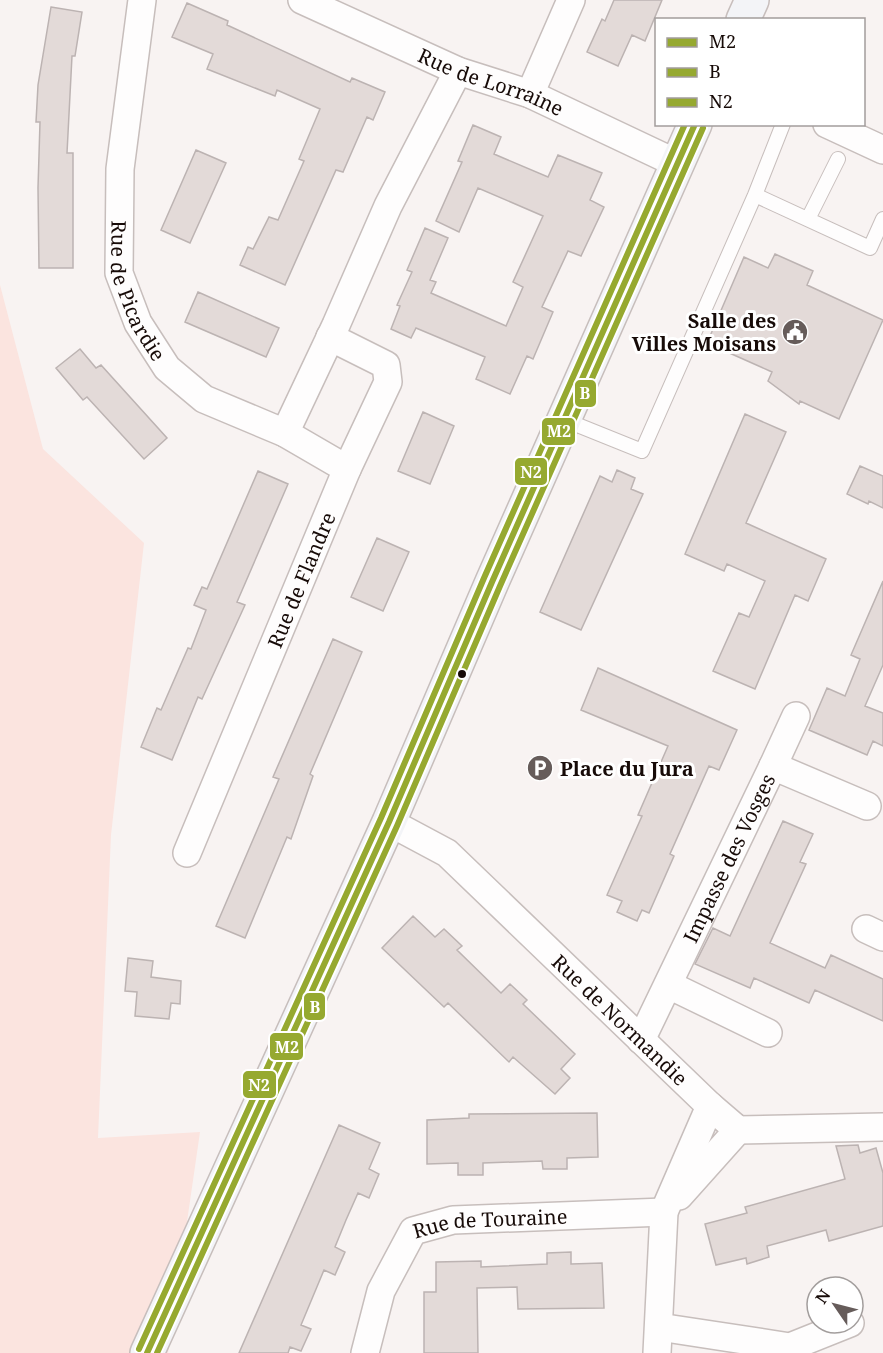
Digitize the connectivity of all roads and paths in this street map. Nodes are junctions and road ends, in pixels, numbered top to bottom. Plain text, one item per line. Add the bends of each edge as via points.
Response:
1 (142, 0) edge
2 (302, 0) edge
3 (571, 0) edge
4 (752, 0) edge
5 (744, 18) edge
6 (458, 71) junction
7 (530, 94) junction
8 (694, 126) edge
9 (782, 126) edge
10 (831, 126) edge
11 (883, 150) edge
12 (838, 159) dead end
13 (678, 164) junction
14 (754, 195) junction
15 (808, 219) junction
16 (883, 219) edge
17 (330, 338) junction
18 (565, 420) junction
19 (285, 432) junction
20 (347, 470) junction
21 (796, 716) dead end
22 (773, 766) junction
23 (867, 806) dead end
24 (389, 822) junction
25 (187, 853) dead end
26 (669, 985) junction
27 (768, 1034) dead end
28 (641, 1040) junction
29 (710, 1106) junction
30 (883, 1127) edge
31 (738, 1130) junction
32 (664, 1212) junction
33 (820, 1335) edge
34 (658, 1340) edge
35 (147, 1353) edge
36 (365, 1353) edge

1 - 19 street, Rue de Picardie via 120,169 119,273 138,323 166,368 204,399
2 - 6 street, Rue de Lorraine
3 - 7 street
4 - 5 street
6 - 7 street, Rue de Lorraine
6 - 17 street via 388,206
7 - 13 street, Rue de Lorraine
8 - 13 street
9 - 14 lane
10 - 11 street
12 - 15 lane
13 - 18 street
14 - 15 lane
14 - 18 lane via 642,451
15 - 16 lane via 870,248
17 - 19 street
17 - 20 street, Rue de Flandre via 387,365 388,382
18 - 24 street
19 - 20 street, Rue de Picardie
20 - 25 street, Rue de Flandre
21 - 22 street
22 - 23 street, Impasse des Vosges
22 - 26 street, Impasse des Vosges
24 - 28 street, Rue de Normandie via 447,853
24 - 35 street
26 - 27 street
26 - 28 street, Impasse des Vosges
28 - 29 street, Rue de Normandie
29 - 31 street, Rue de Normandie
29 - 32 street
30 - 31 street
31 - 32 street
32 - 34 street
32 - 36 street, Rue de Touraine via 453,1220 413,1231 381,1291
33 - 34 street via 790,1347

